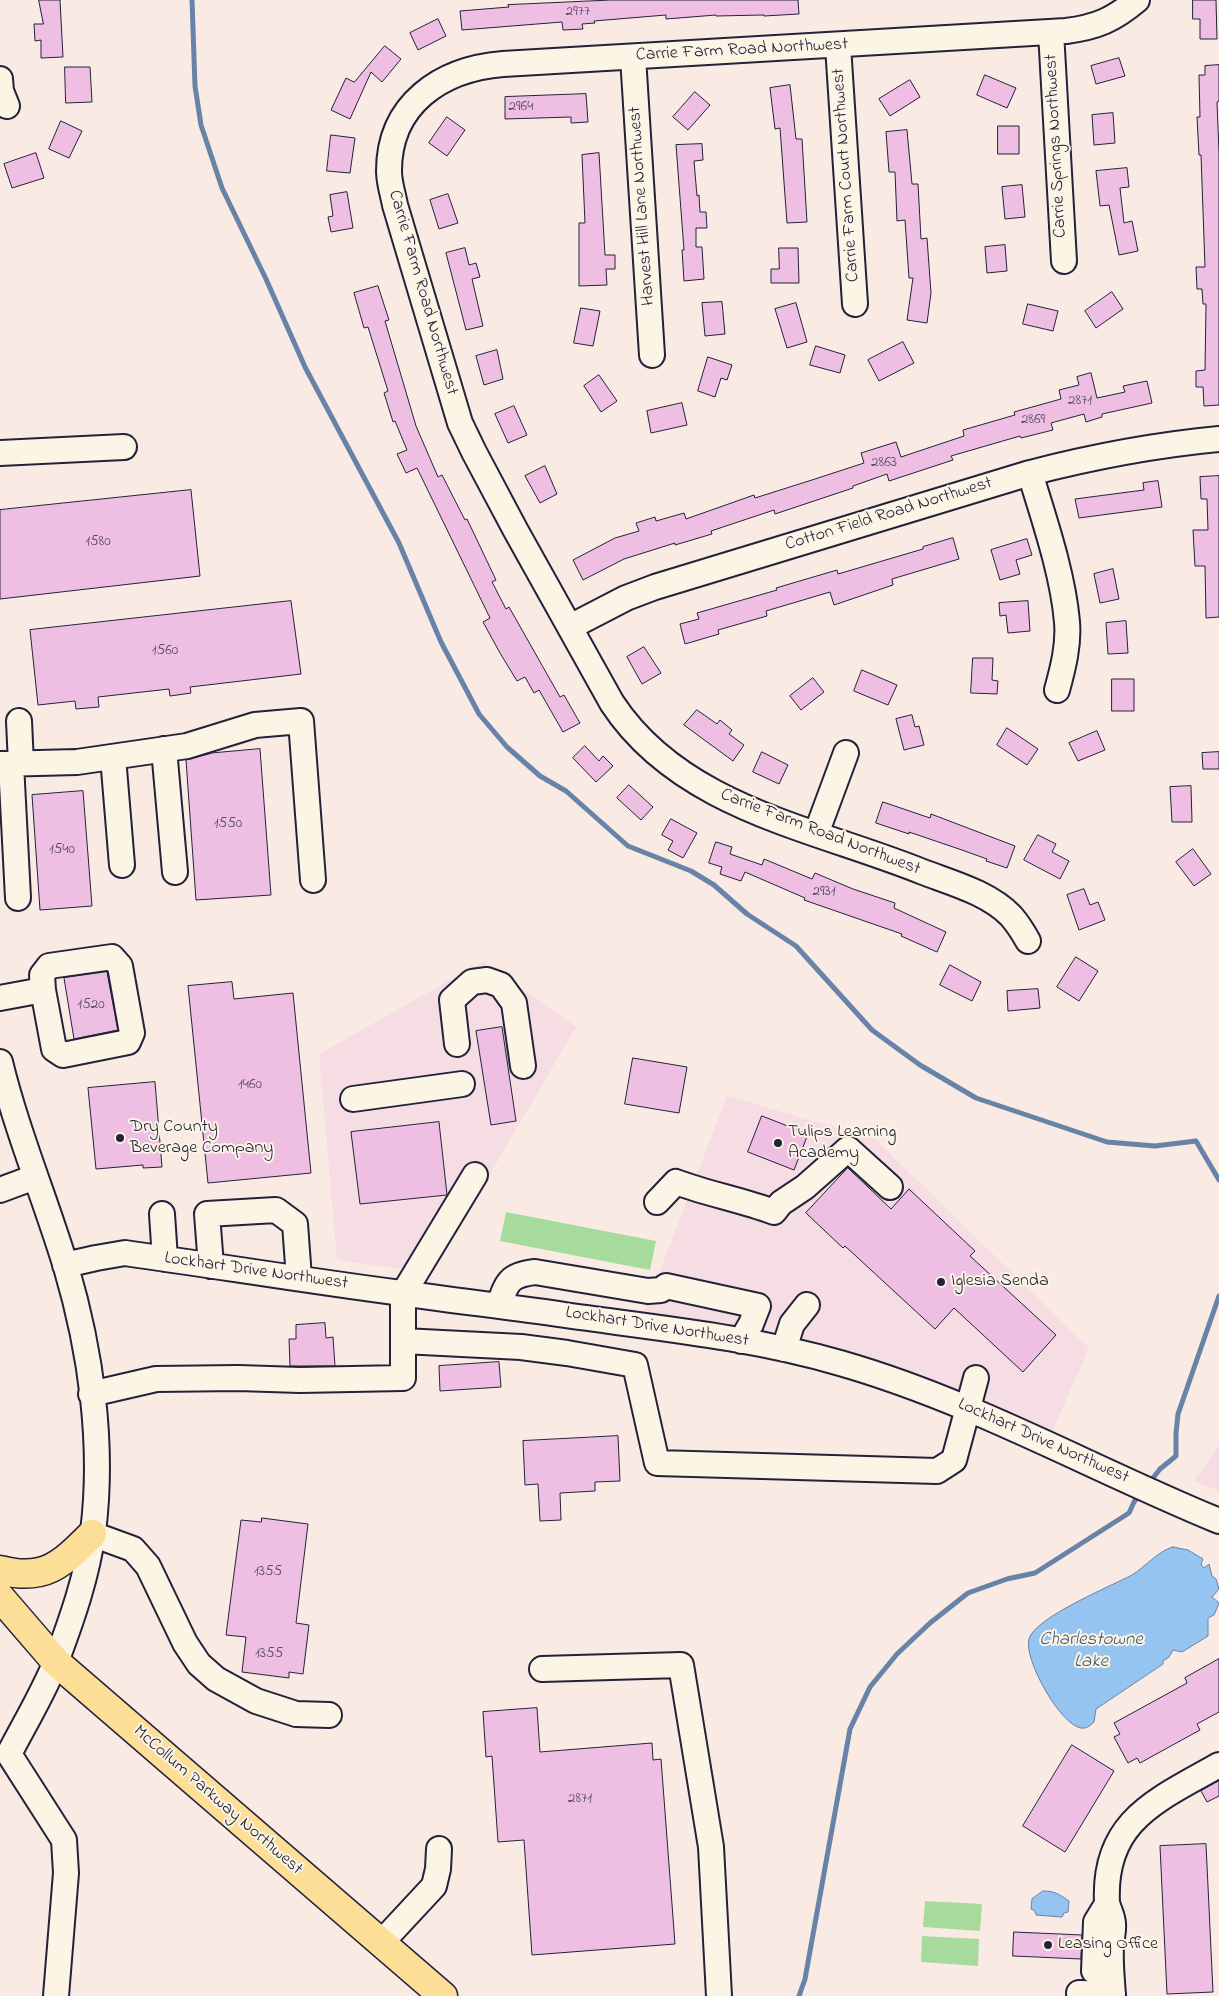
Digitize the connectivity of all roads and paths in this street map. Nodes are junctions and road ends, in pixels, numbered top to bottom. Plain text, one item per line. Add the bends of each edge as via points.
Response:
1 (1137, 0) edge
2 (1051, 32) junction
3 (838, 46) junction
4 (633, 57) junction
5 (0, 80) edge
6 (7, 106) dead end
7 (1064, 261) dead end
8 (855, 304) dead end
9 (652, 355) dead end
10 (1219, 439) edge
11 (124, 447) dead end
12 (0, 453) edge
13 (1030, 473) junction
14 (570, 627) junction
15 (1057, 690) dead end
16 (19, 721) dead end
17 (164, 749) junction
18 (846, 753) dead end
19 (113, 757) junction
20 (11, 764) edge
21 (816, 834) junction
22 (122, 865) dead end
23 (175, 872) dead end
24 (313, 880) dead end
25 (18, 898) dead end
26 (1028, 941) dead end
27 (44, 990) junction
28 (0, 998) edge
29 (457, 1044) dead end
30 (0, 1062) edge
31 (523, 1066) dead end
32 (462, 1084) dead end
33 (353, 1100) dead end
34 (476, 1175) dead end
35 (35, 1177) junction
36 (890, 1187) dead end
37 (0, 1190) edge
38 (657, 1202) dead end
39 (162, 1214) dead end
40 (165, 1259) junction
41 (65, 1265) junction
42 (211, 1266) junction
43 (299, 1278) junction
44 (404, 1294) junction
45 (499, 1305) junction
46 (807, 1305) dead end
47 (403, 1341) junction
48 (741, 1341) junction
49 (784, 1349) junction
50 (976, 1378) dead end
51 (91, 1394) junction
52 (968, 1408) junction
53 (1219, 1521) edge
54 (92, 1534) junction
55 (0, 1570) edge
56 (0, 1597) edge
57 (56, 1662) junction
58 (542, 1669) dead end
59 (329, 1715) dead end
60 (4, 1756) edge
61 (1219, 1765) edge
62 (439, 1848) dead end
63 (381, 1942) junction
64 (1100, 1994) edge
65 (56, 1996) edge
66 (443, 1996) edge
67 (719, 1996) edge

1 - 2 street, Carrie Farm Road Northwest via 1101,24
2 - 3 street, Carrie Farm Road Northwest
2 - 7 street, Carrie Springs Northwest
3 - 4 street, Carrie Farm Road Northwest
3 - 8 street, Carrie Farm Court Northwest
4 - 9 street, Harvest Hill Lane Northwest
4 - 14 street, Carrie Farm Road Northwest via 490,65 447,77 422,94 407,112 396,135 390,161 395,205 460,423
5 - 6 street
10 - 13 street, Cotton Field Road Northwest via 1133,450
11 - 12 street
13 - 14 street, Cotton Field Road Northwest via 648,589
13 - 15 street via 1060,582 1067,622 1064,662
14 - 21 street, Carrie Farm Road Northwest via 618,711 665,762 718,794
16 - 20 street
17 - 19 street
17 - 23 street
17 - 24 street via 187,746 255,725 301,721
18 - 21 street
19 - 20 street via 77,762
19 - 22 street
20 - 25 street
21 - 26 street, Carrie Farm Road Northwest via 987,898 1010,915
27 - 27 street via 54,1049 63,1055 128,1042 132,1033 120,966 112,957 48,966 42,974
27 - 28 street
29 - 31 street via 452,1000 472,982 487,980 501,985 514,1002
30 - 35 street via 20,1137
32 - 33 street
34 - 44 street
35 - 37 street
35 - 41 street
36 - 38 street via 848,1150 774,1212 676,1182
39 - 40 street
40 - 41 street, Lockhart Drive Northwest via 125,1253
40 - 42 street, Lockhart Drive Northwest
41 - 51 street
42 - 43 street, Lockhart Drive Northwest
42 - 43 street via 207,1214 276,1210 295,1224
43 - 44 street, Lockhart Drive Northwest
44 - 45 street, Lockhart Drive Northwest
44 - 47 street
45 - 48 street, Lockhart Drive Northwest
45 - 48 street via 511,1279 535,1272 648,1291 661,1290 666,1286 758,1306
46 - 49 street via 792,1324
47 - 51 street via 403,1378 156,1379
47 - 52 street via 521,1347 636,1366 657,1463 937,1471 954,1460
48 - 49 street, Lockhart Drive Northwest
49 - 52 street, Lockhart Drive Northwest via 892,1379
50 - 52 street
51 - 54 street via 96,1466
52 - 53 street, Lockhart Drive Northwest
54 - 55 main road via 71,1556 49,1570 22,1574
54 - 57 street via 75,1609
54 - 59 street via 134,1549 148,1566 185,1643 199,1664 216,1679 256,1701 296,1714
56 - 57 main road, McCollum Parkway Northwest
57 - 60 street
57 - 63 main road, McCollum Parkway Northwest
58 - 67 street via 681,1665 711,1847
60 - 65 street via 64,1840 66,1873
61 - 64 street via 1154,1802 1122,1834 1112,1855 1107,1904 1096,1922 1094,1970
62 - 63 street via 434,1886
63 - 66 main road, McCollum Parkway Northwest

